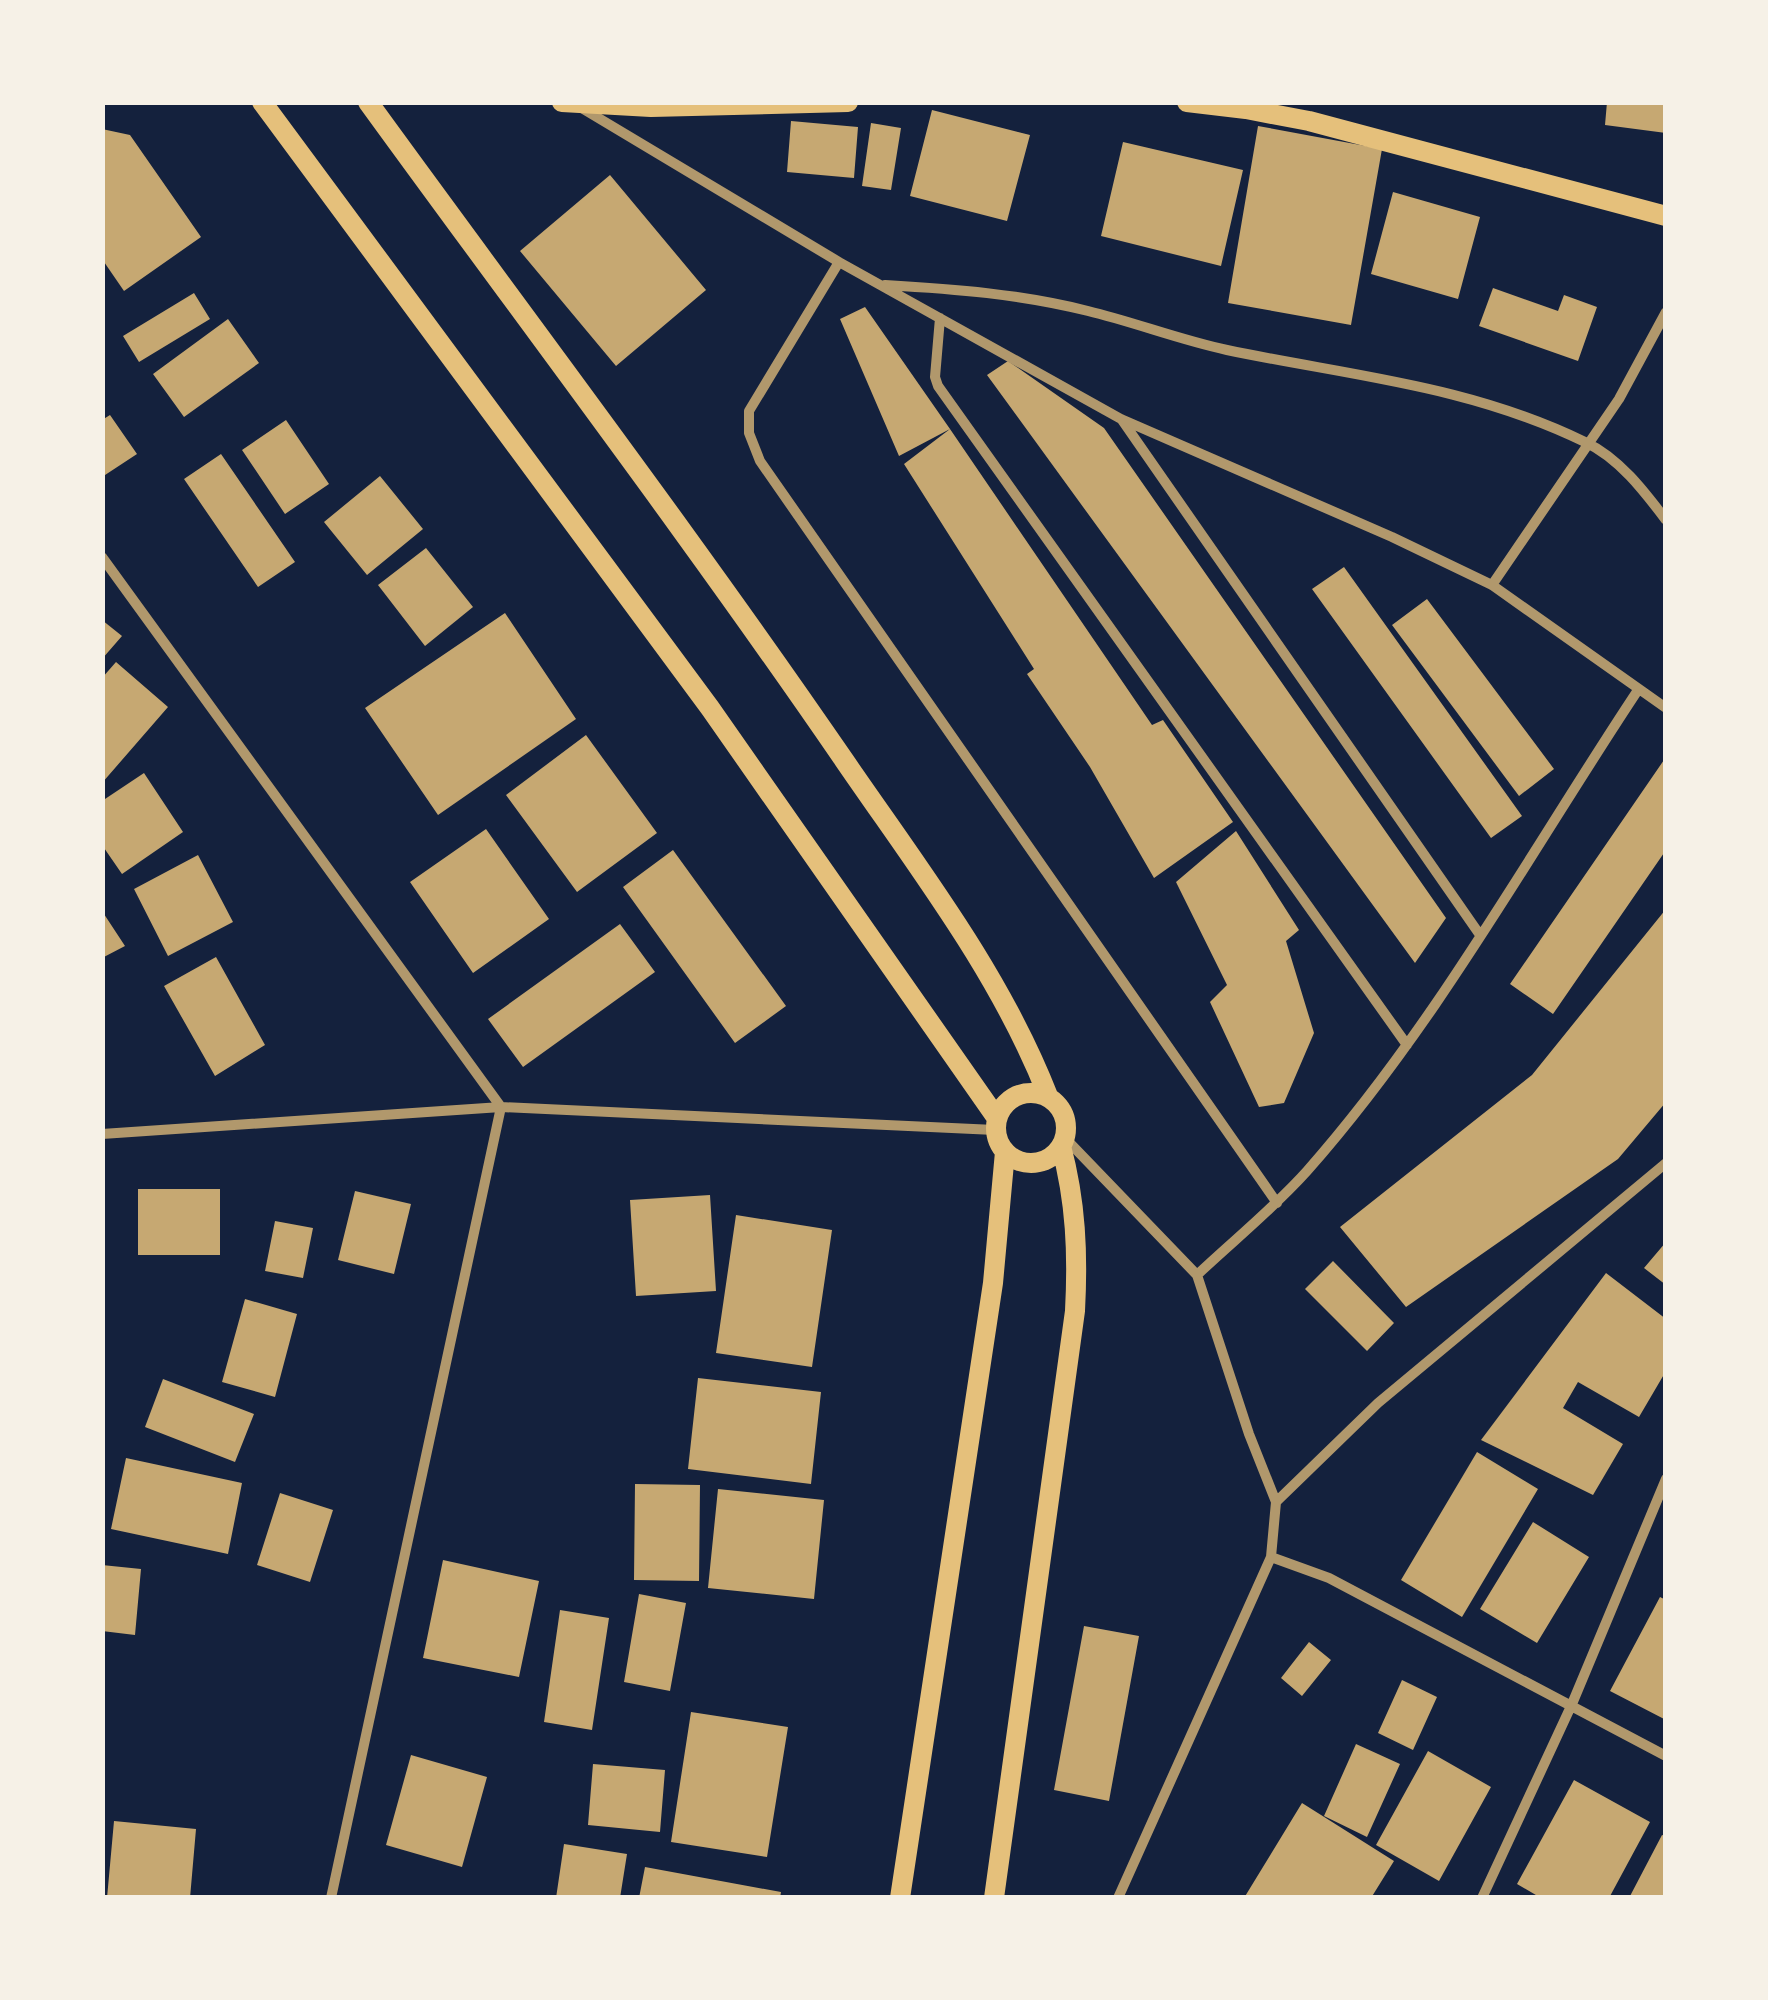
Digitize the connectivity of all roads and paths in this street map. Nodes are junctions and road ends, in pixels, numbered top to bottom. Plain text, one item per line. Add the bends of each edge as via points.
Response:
1 (262, 102) edge
2 (368, 102) edge
3 (848, 102) edge
4 (1187, 102) edge
5 (569, 104) edge
6 (1666, 216) edge
7 (839, 262) junction
8 (880, 285) junction
9 (1666, 312) edge
10 (940, 318) junction
11 (1122, 419) junction
12 (1589, 443) junction
13 (1666, 520) edge
14 (102, 556) edge
15 (1492, 585) junction
16 (1638, 690) junction
17 (1666, 708) edge
18 (1480, 934) junction
19 (1407, 1045) junction
20 (1048, 1096) junction
21 (501, 1108) junction
22 (996, 1123) junction
23 (102, 1134) edge
24 (1063, 1142) junction
25 (1005, 1152) junction
26 (1666, 1163) edge
27 (1277, 1203) junction
28 (1197, 1276) junction
29 (1666, 1479) edge
30 (1276, 1502) junction
31 (1272, 1557) junction
32 (1572, 1704) junction
33 (1666, 1756) edge
34 (331, 1898) edge
35 (900, 1898) edge
36 (994, 1898) edge
37 (1118, 1898) edge
38 (1482, 1898) edge

1 - 22 main road via 710,708
2 - 20 main road via 922,873 994,983
3 - 5 main road
4 - 6 main road via 1308,121
5 - 7 street
7 - 8 street
7 - 27 street via 749,411 749,434 760,460
8 - 10 street
8 - 12 street via 975,290 1086,310 1224,349 1489,403
9 - 12 street
10 - 11 street
10 - 19 street via 938,386
11 - 15 street
11 - 18 street
12 - 13 street via 1636,480
12 - 15 street
14 - 21 street
15 - 16 street
16 - 17 street
16 - 18 street
18 - 19 street
19 - 27 street
20 - 22 main road via 1023,1093 1002,1106
20 - 24 main road via 1066,1122
21 - 22 street
21 - 23 street
21 - 34 street
22 - 25 main road
24 - 25 main road via 1042,1162
24 - 28 street
24 - 36 main road via 1078,1245 1076,1311
25 - 35 main road via 993,1283
26 - 30 street via 1378,1403
27 - 28 street
28 - 30 street
29 - 32 street
30 - 31 street
31 - 32 street via 1329,1578
31 - 37 street
32 - 33 street
32 - 38 street

